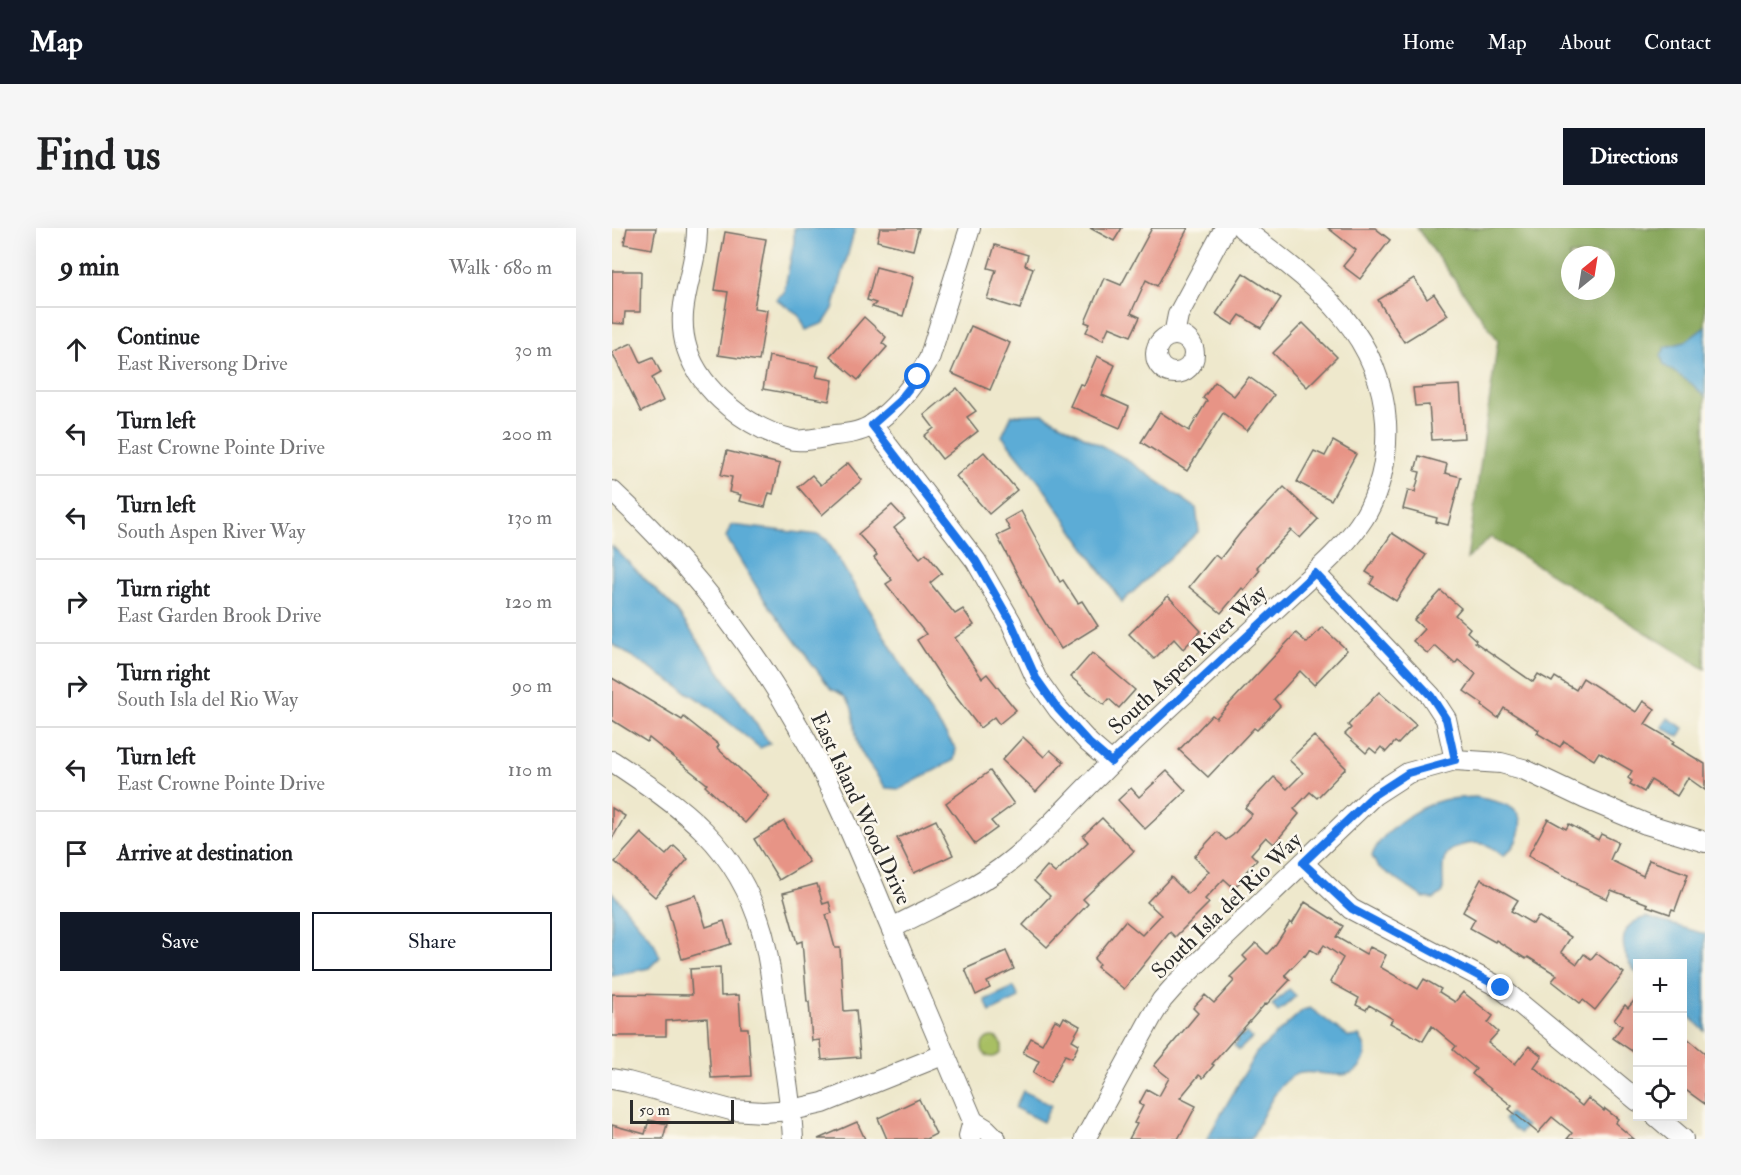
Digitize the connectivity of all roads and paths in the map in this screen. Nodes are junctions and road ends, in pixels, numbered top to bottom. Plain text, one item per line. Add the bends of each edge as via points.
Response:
1 (697, 228) edge
2 (970, 228) edge
3 (1225, 228) edge
4 (1242, 228) edge
5 (1174, 335) dead end
6 (872, 425) junction
7 (612, 491) edge
8 (1315, 573) junction
9 (1455, 760) junction
10 (612, 761) edge
11 (1111, 762) junction
12 (1705, 842) edge
13 (1303, 863) junction
14 (892, 928) junction
15 (945, 1054) junction
16 (612, 1079) edge
17 (1633, 1097) edge
18 (792, 1110) junction
19 (1662, 1121) edge
20 (972, 1130) edge
21 (793, 1139) edge
22 (996, 1139) edge
23 (1085, 1139) edge
24 (1683, 1139) edge

1 - 6 street via 682,321 687,349 696,369 714,392 738,415 795,440 851,433
2 - 6 street via 929,359 899,401
3 - 5 street via 1178,315
4 - 8 street, South Aspen River Way via 1336,306 1358,333 1382,391 1386,423 1381,482 1360,524
6 - 11 street via 976,561 1011,622 1036,678 1058,709
7 - 14 street, East Island Wood Drive via 707,593 770,679 823,772
8 - 9 street via 1431,696 1446,719
8 - 11 street, South Aspen River Way
9 - 12 street, South Isla del Rio Way via 1501,763 1523,769 1646,824
9 - 13 street, South Isla del Rio Way via 1408,773 1374,795
10 - 18 street via 693,819 723,853 741,882 766,948
11 - 14 street, South Aspen River Way via 1019,855
13 - 17 street via 1352,909 1501,988
13 - 23 street, South Isla del Rio Way via 1162,1000
14 - 15 street, East Island Wood Drive
15 - 18 street via 823,1102
15 - 20 street, East Island Wood Drive
16 - 18 street via 731,1110
18 - 21 street
19 - 24 street
20 - 22 street, East Island Wood Drive via 986,1129

